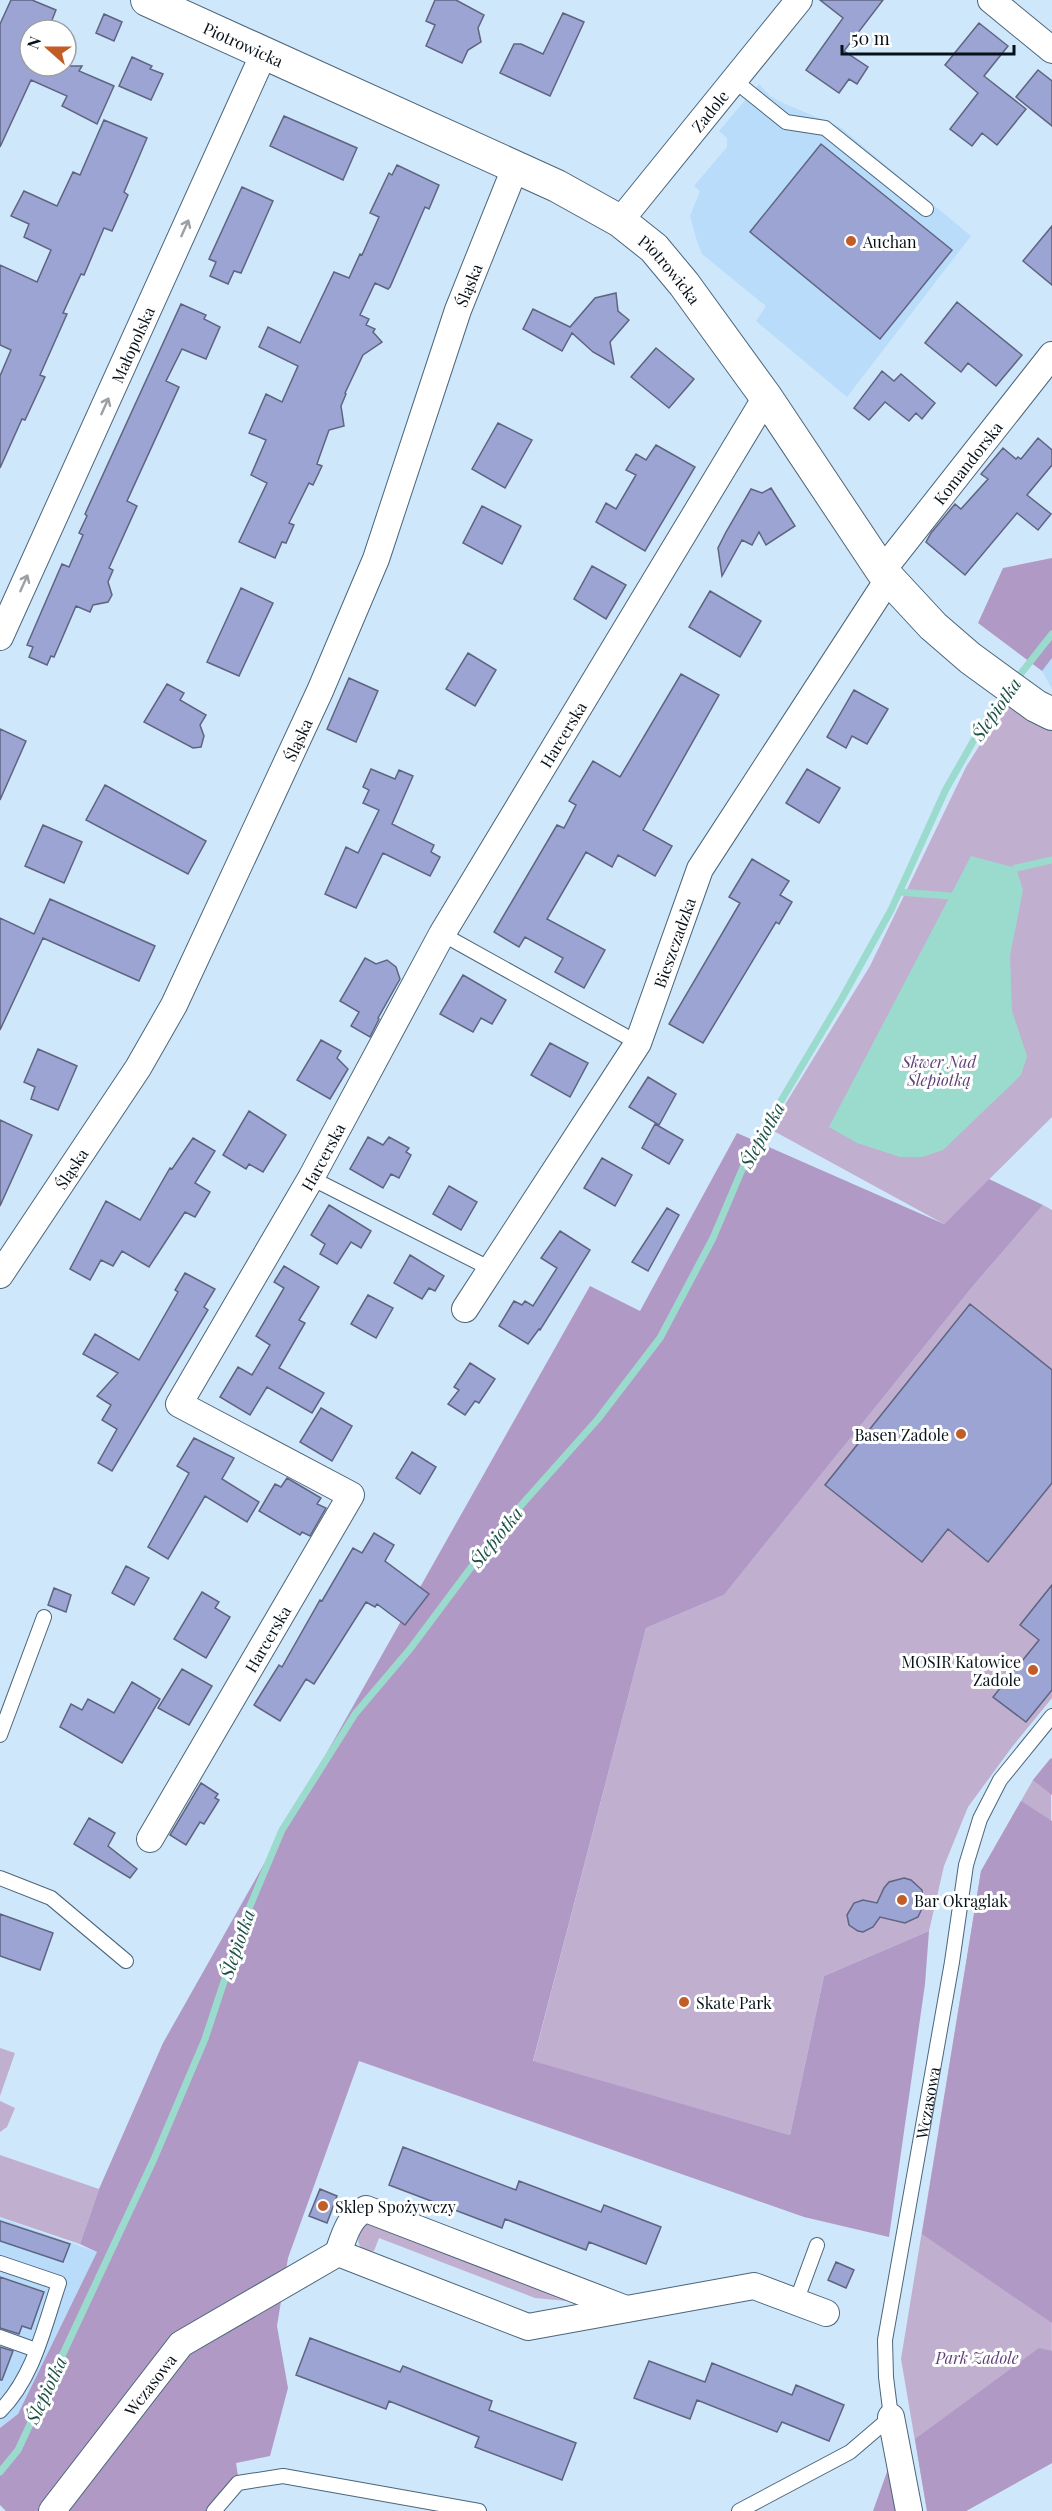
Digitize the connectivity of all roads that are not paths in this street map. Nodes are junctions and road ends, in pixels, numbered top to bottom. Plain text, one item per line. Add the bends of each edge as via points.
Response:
1 (147, 0) edge
2 (799, 0) edge
3 (991, 0) edge
4 (187, 9) edge
5 (1052, 50) edge
6 (264, 53) junction
7 (735, 81) junction
8 (515, 168) junction
9 (926, 209) dead end
10 (620, 220) junction
11 (1052, 355) edge
12 (766, 397) junction
13 (886, 574) junction
14 (0, 637) edge
15 (1044, 710) edge
16 (442, 934) junction
17 (638, 1043) junction
18 (311, 1178) junction
19 (491, 1269) junction
20 (0, 1273) edge
21 (465, 1309) dead end
22 (44, 1617) dead end
23 (1052, 1716) edge
24 (0, 1736) edge
25 (150, 1839) dead end
26 (0, 1878) edge
27 (126, 1961) dead end
28 (817, 2246) dead end
29 (338, 2253) junction
30 (0, 2263) edge
31 (796, 2302) junction
32 (627, 2310) junction
33 (826, 2313) dead end
34 (0, 2337) edge
35 (36, 2350) junction
36 (0, 2411) edge
37 (891, 2416) junction
38 (52, 2511) edge
39 (214, 2511) edge
40 (479, 2511) edge
41 (739, 2511) edge
42 (909, 2511) edge

1 - 4 street, Piotrowicka
2 - 7 street, Zadole
3 - 5 street
4 - 6 street, Piotrowicka
6 - 8 street, Piotrowicka
14 -> 6 street, Małopolska
7 - 9 lane via 786,122 825,128
7 - 10 street, Zadole
8 - 10 street, Piotrowicka
8 - 20 street, Śląska via 458,310 376,559 320,691 179,995 138,1068
10 - 12 street, Piotrowicka via 654,248 684,284
11 - 13 street, Komandorska
12 - 13 street, Piotrowicka
12 - 16 street, Harcerska
13 - 15 street, Piotrowicka via 933,626 970,658
13 - 17 street, Bieszczadzka via 700,869
16 - 17 lane
16 - 18 street, Harcerska
17 - 19 street, Bieszczadzka
18 - 19 lane
18 - 25 street, Harcerska via 179,1404 351,1495
19 - 21 street, Bieszczadzka
22 - 24 lane
23 - 37 lane, Wczasowa via 1000,1780 980,1819 966,1865 885,2340
26 - 27 lane via 51,1898
28 - 31 lane
29 - 32 street via 528,2327
29 - 32 street via 357,2213 366,2209
29 - 38 street, Wczasowa via 181,2344
30 - 35 lane via 59,2283
31 - 32 street via 754,2286
31 - 33 street
34 - 35 lane
35 - 36 lane via 22,2384
37 - 41 lane via 850,2452
37 - 42 street, Wczasowa
39 - 40 lane via 238,2483 283,2476

